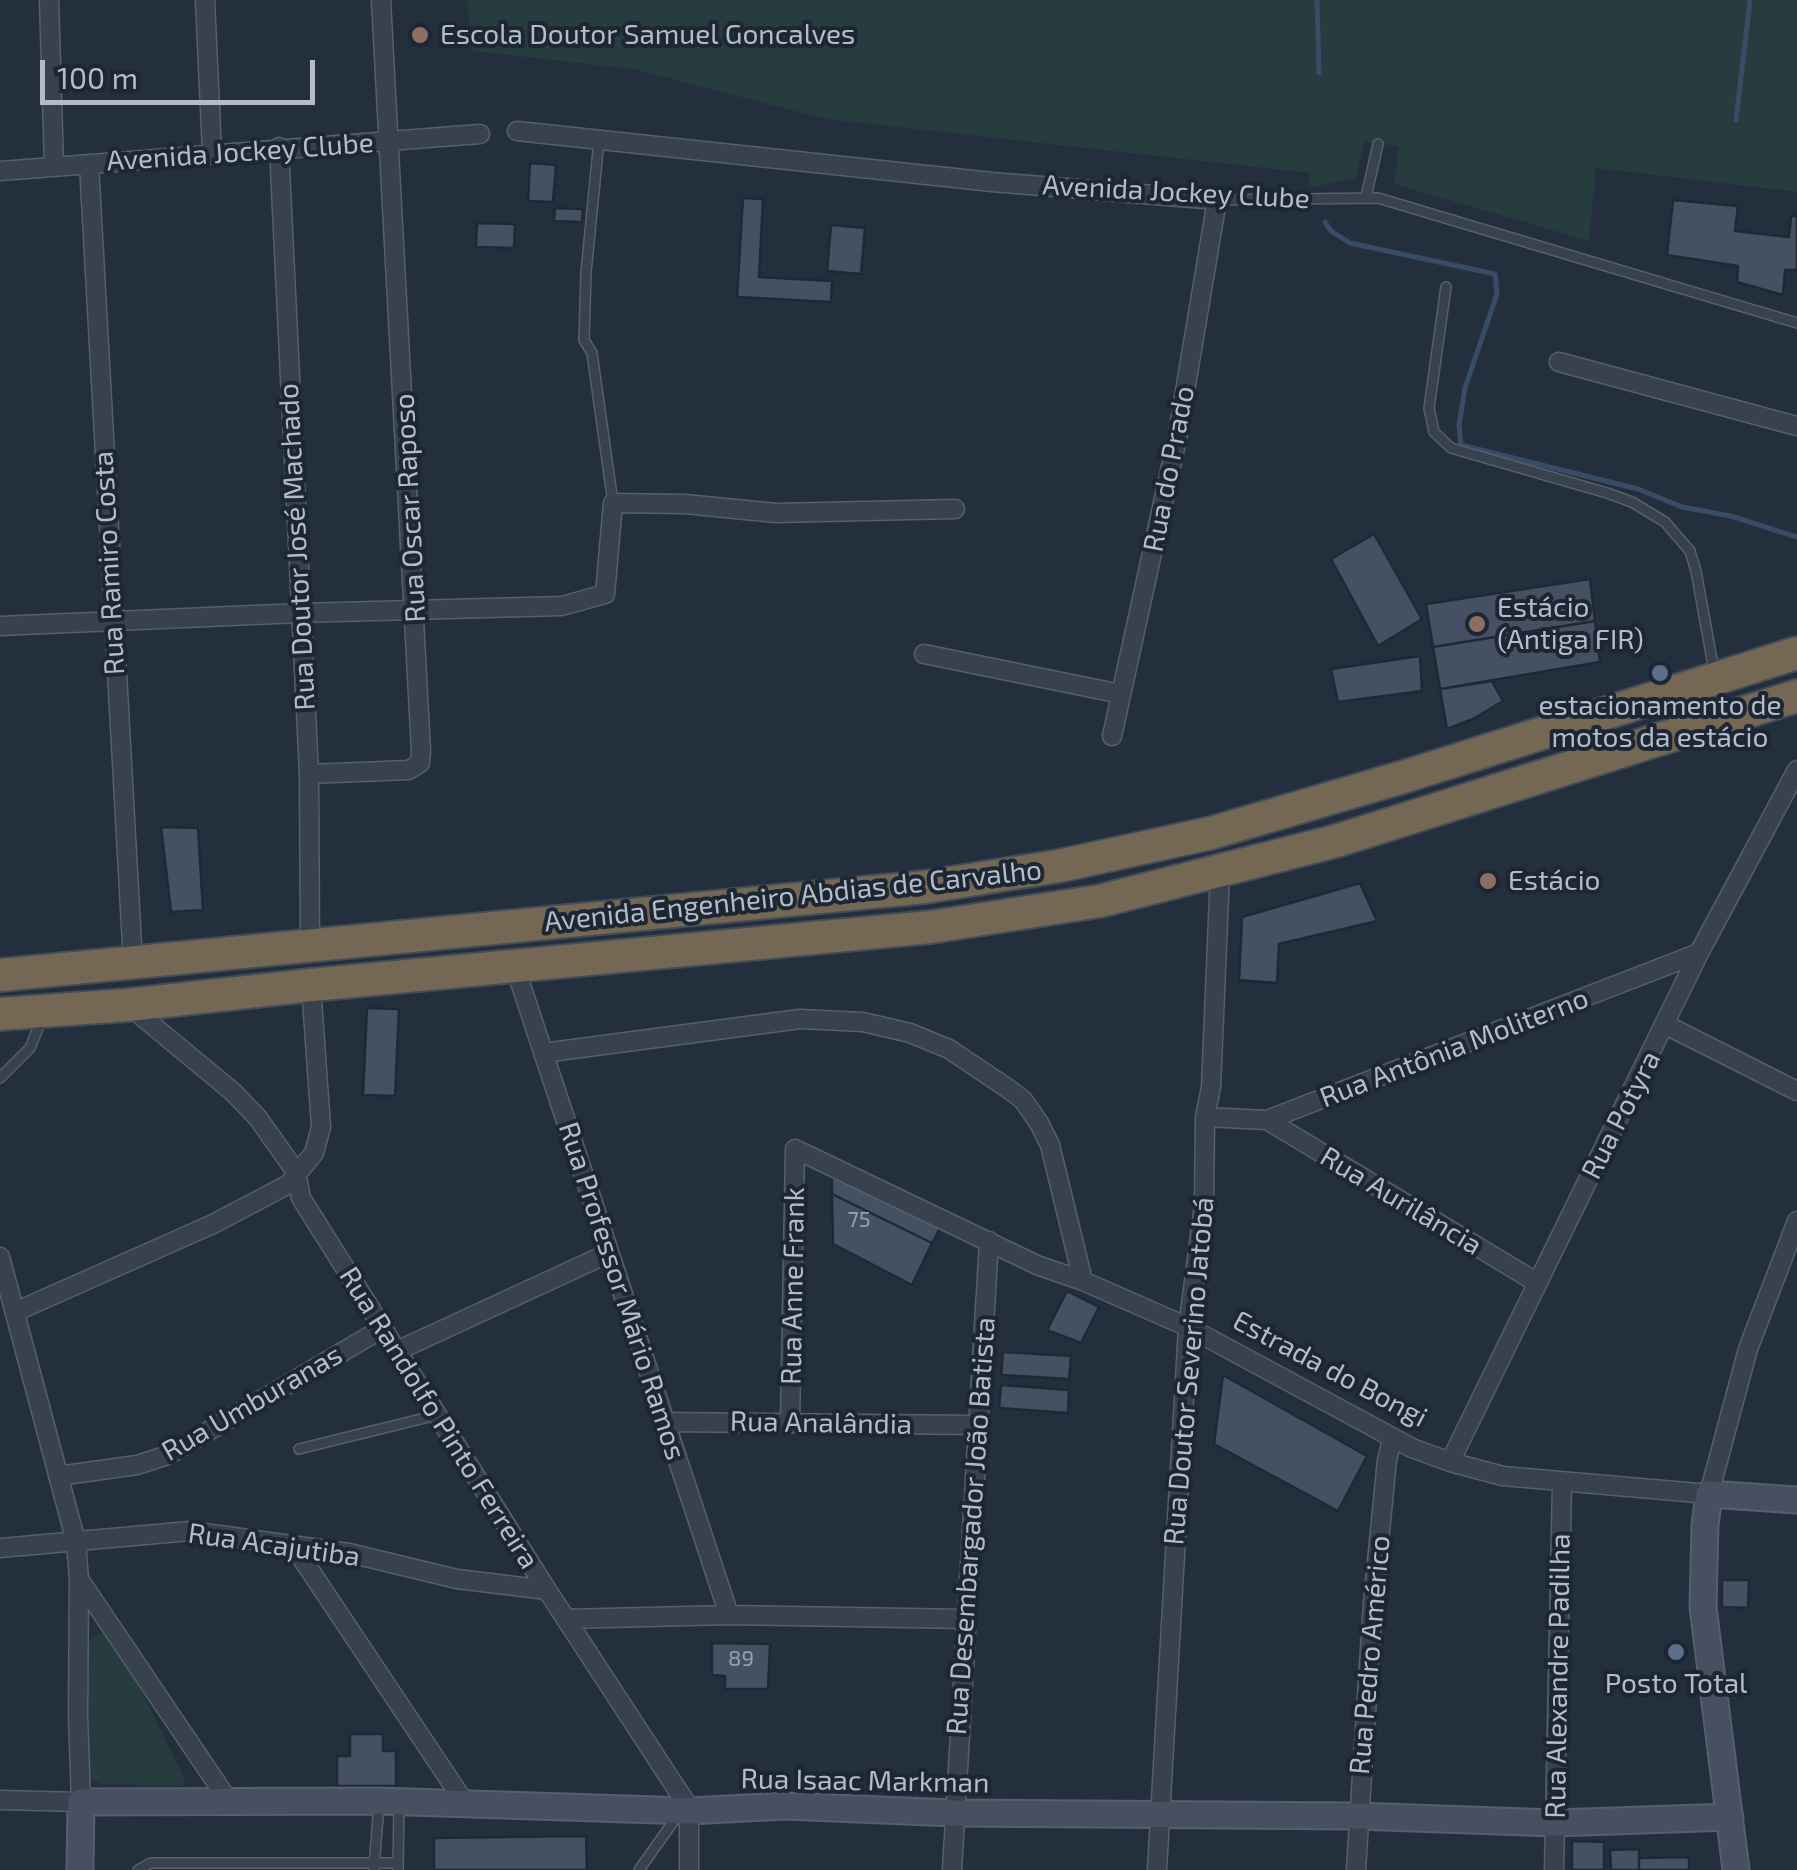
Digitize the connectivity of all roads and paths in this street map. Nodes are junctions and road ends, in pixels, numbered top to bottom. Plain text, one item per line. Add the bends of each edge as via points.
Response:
1 (49, 0) edge
2 (205, 0) edge
3 (381, 0) edge
4 (517, 131) dead end
5 (480, 134) dead end
6 (600, 138) junction
7 (390, 140) junction
8 (1378, 144) dead end
9 (279, 147) junction
10 (212, 152) junction
11 (88, 164) junction
12 (54, 166) junction
13 (0, 170) edge
14 (1366, 197) junction
15 (1217, 200) junction
16 (1446, 287) dead end
17 (1797, 323) edge
18 (1559, 362) dead end
19 (1797, 426) edge
20 (612, 503) junction
21 (955, 509) dead end
22 (415, 612) junction
23 (300, 613) junction
24 (112, 622) junction
25 (0, 626) edge
26 (1797, 653) edge
27 (924, 654) dead end
28 (1715, 678) junction
29 (1122, 694) junction
30 (1797, 696) edge
31 (1112, 736) dead end
32 (1797, 770) edge
33 (309, 774) junction
34 (1220, 872) junction
35 (310, 947) junction
36 (1699, 953) junction
37 (133, 963) junction
38 (515, 968) junction
39 (0, 975) edge
40 (311, 985) junction
41 (128, 1005) junction
42 (44, 1011) junction
43 (0, 1014) edge
44 (1666, 1025) junction
45 (542, 1053) junction
46 (0, 1078) edge
47 (1797, 1092) edge
48 (1205, 1117) junction
49 (1267, 1120) junction
50 (795, 1149) joint
51 (296, 1172) junction
52 (1797, 1221) edge
53 (989, 1241) junction
54 (1793, 1242) edge
55 (609, 1253) junction
56 (0, 1257) edge
57 (1083, 1281) junction
58 (1536, 1282) junction
59 (14, 1312) junction
60 (1188, 1327) junction
61 (383, 1328) junction
62 (399, 1350) junction
63 (438, 1415) junction
64 (666, 1422) junction
65 (790, 1422) junction
66 (977, 1425) junction
67 (1392, 1440) junction
68 (299, 1449) dead end
69 (1450, 1462) junction
70 (58, 1476) junction
71 (1562, 1483) junction
72 (1709, 1494) junction
73 (1797, 1500) edge
74 (76, 1542) junction
75 (293, 1545) junction
76 (0, 1548) edge
77 (79, 1579) junction
78 (547, 1590) junction
79 (728, 1615) junction
80 (566, 1619) junction
81 (966, 1619) junction
82 (0, 1800) edge
83 (228, 1800) junction
84 (389, 1801) junction
85 (82, 1802) junction
86 (465, 1803) junction
87 (685, 1811) junction
88 (954, 1812) junction
89 (1158, 1814) junction
90 (1357, 1816) junction
91 (1730, 1816) junction
92 (1554, 1823) junction
93 (398, 1866) edge
94 (374, 1867) edge
95 (80, 1870) edge
96 (138, 1870) edge
97 (639, 1870) edge
98 (689, 1870) edge
99 (952, 1870) edge
100 (1157, 1870) edge
101 (1356, 1870) edge
102 (1554, 1870) edge
103 (1736, 1870) edge

1 - 12 street
2 - 10 street
3 - 7 street, Rua Oscar Raposo
4 - 6 street, Avenida Jockey Clube
5 - 7 street, Avenida Jockey Clube
6 - 15 street, Avenida Jockey Clube
6 - 20 lane via 584,340 592,353
7 - 9 street, Avenida Jockey Clube
7 - 22 street, Rua Oscar Raposo
8 - 14 lane
9 - 10 street, Avenida Jockey Clube
9 - 23 street, Rua Doutor José Machado
10 - 11 street, Avenida Jockey Clube
11 - 12 street, Avenida Jockey Clube
11 - 24 street, Rua Ramiro Costa
12 - 13 street, Avenida Jockey Clube
14 - 15 lane, Avenida Jockey Clube
14 - 17 lane, Avenida Jockey Clube
15 - 29 street, Rua do Prado
16 - 28 lane via 1429,408 1434,432 1451,448 1607,493 1664,522 1690,551
18 - 19 street
20 - 21 street via 776,512
20 - 22 street via 605,594 562,606
22 - 23 street
22 - 33 street, Rua Oscar Raposo via 420,763 396,772
23 - 24 street
23 - 33 street, Rua Doutor José Machado
24 - 25 street
24 - 37 street, Rua Ramiro Costa
26 - 28 highway, Avenida Engenheiro Abdias de Carvalho
27 - 29 street
28 - 35 highway, Avenida Engenheiro Abdias de Carvalho via 1211,834 1059,866 925,887
29 - 31 street, Rua do Prado
30 - 34 highway, Avenida Engenheiro Abdias de Carvalho
32 - 36 street, Rua Potyra
33 - 35 street, Rua Doutor José Machado
34 - 38 highway, Avenida Engenheiro Abdias de Carvalho via 1100,900 931,927
34 - 48 street, Rua Doutor Severino Jatobá
35 - 37 highway, Avenida Engenheiro Abdias de Carvalho
36 - 44 street, Rua Potyra
36 - 49 street, Rua Antônia Moliterno
37 - 39 highway, Avenida Engenheiro Abdias de Carvalho
38 - 40 highway, Avenida Engenheiro Abdias de Carvalho
38 - 45 street, Rua Professor Mário Ramos
40 - 41 highway, Avenida Engenheiro Abdias de Carvalho
40 - 51 street via 321,1127 314,1153
41 - 42 highway, Avenida Engenheiro Abdias de Carvalho
41 - 51 street, Rua Randolfo Pinto Ferreira via 232,1092
42 - 43 highway, Avenida Engenheiro Abdias de Carvalho
42 - 46 lane via 30,1048
44 - 47 street
44 - 58 street, Rua Potyra
45 - 55 street, Rua Professor Mário Ramos
45 - 57 street via 800,1019 862,1022 923,1038 1010,1090 1039,1123
48 - 49 street, Rua Antônia Moliterno
48 - 60 street, Rua Doutor Severino Jatobá via 1204,1205
49 - 58 street, Rua Aurilância
50 - 53 street, Estrada do Bongi
50 - 65 street, Rua Anne Frank
51 - 59 street via 289,1184 213,1224
51 - 61 street, Rua Randolfo Pinto Ferreira via 301,1198
52 - 54 street
53 - 57 street, Estrada do Bongi
53 - 66 street, Rua Desembargador João Batista
54 - 72 street via 1748,1349
55 - 62 street
55 - 64 street, Rua Professor Mário Ramos
56 - 59 street
57 - 60 street, Estrada do Bongi
58 - 69 street, Rua Potyra
59 - 70 street
60 - 67 street, Estrada do Bongi
60 - 89 street, Rua Doutor Severino Jatobá
61 - 62 street, Rua Randolfo Pinto Ferreira
61 - 70 street, Rua Umburanas via 168,1455
62 - 63 street, Rua Randolfo Pinto Ferreira
63 - 68 lane
63 - 78 street, Rua Randolfo Pinto Ferreira
64 - 65 street, Rua Analândia
64 - 79 street, Rua Professor Mário Ramos
65 - 66 street, Rua Analândia
66 - 81 street, Rua Desembargador João Batista
67 - 69 street, Estrada do Bongi
67 - 90 street, Rua Pedro Américo
69 - 71 street, Estrada do Bongi
70 - 74 street
71 - 72 street, Estrada do Bongi
71 - 92 street, Rua Alexandre Padilha
72 - 73 street, Estrada do Bongi
72 - 91 street via 1703,1607
74 - 75 street, Rua Acajutiba via 190,1531
74 - 76 street, Rua Acajutiba
74 - 77 street
75 - 78 street, Rua Acajutiba
75 - 86 street
77 - 83 street
77 - 85 street
78 - 80 street, Rua Randolfo Pinto Ferreira
79 - 80 street
79 - 81 street
80 - 87 street, Rua Randolfo Pinto Ferreira
81 - 88 street, Rua Desembargador João Batista
82 - 85 street, Rua Isaac Markman
83 - 84 street, Rua Isaac Markman
83 - 85 street, Rua Isaac Markman
84 - 86 street, Rua Isaac Markman
84 - 93 lane
84 - 94 lane
85 - 95 street
86 - 87 street, Rua Isaac Markman
87 - 88 street, Rua Isaac Markman via 784,1806
87 - 97 lane
87 - 98 street
88 - 89 street, Rua Isaac Markman
88 - 99 street, Rua Desembargador João Batista
89 - 90 street, Rua Isaac Markman
89 - 100 street, Rua Doutor Severino Jatobá
90 - 92 street, Rua Isaac Markman
90 - 101 street, Rua Pedro Américo
91 - 92 street, Rua Isaac Markman
91 - 103 street
92 - 102 street, Rua Alexandre Padilha
93 - 94 lane
94 - 96 lane via 150,1864

